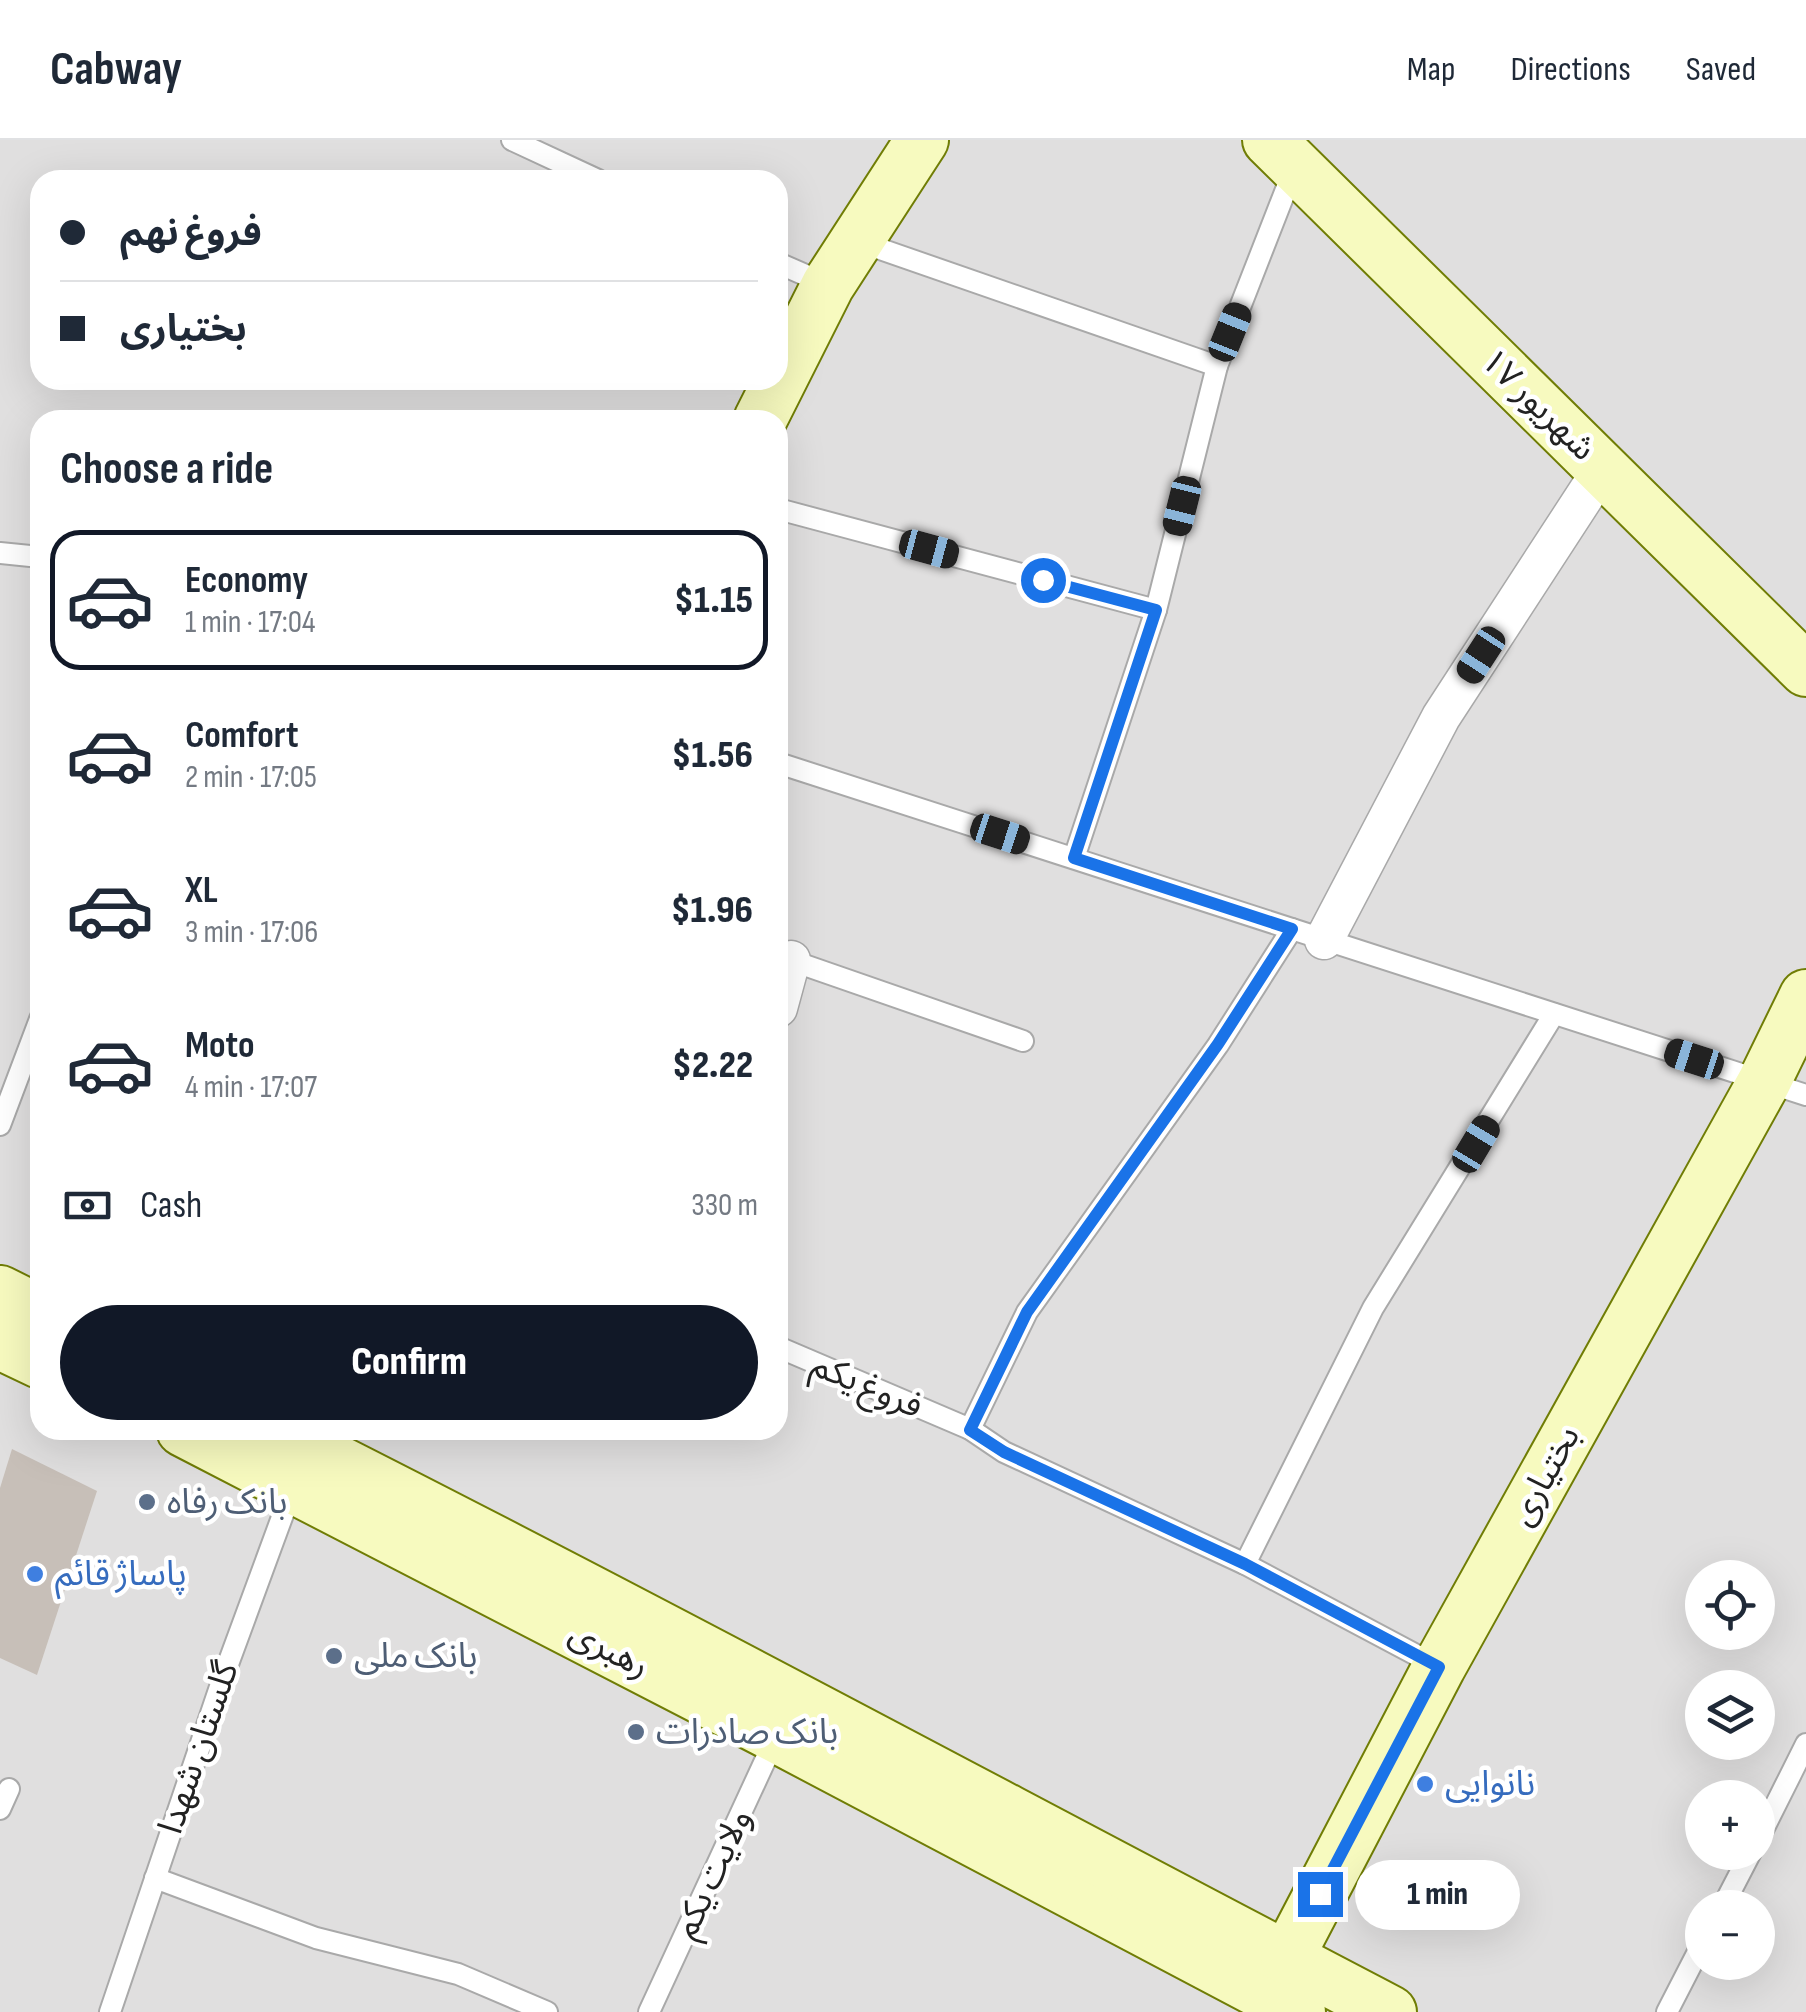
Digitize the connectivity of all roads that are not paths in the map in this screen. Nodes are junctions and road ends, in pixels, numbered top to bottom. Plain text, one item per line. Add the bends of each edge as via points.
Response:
1 (512, 140) edge
2 (922, 140) edge
3 (1282, 154) edge
4 (576, 170) edge
5 (857, 241) junction
6 (788, 267) edge
7 (828, 285) junction
8 (788, 364) edge
9 (1217, 366) junction
10 (1603, 468) junction
11 (788, 511) edge
12 (0, 553) edge
13 (30, 557) edge
14 (1156, 610) junction
15 (1806, 670) edge
16 (788, 766) edge
17 (1074, 858) junction
18 (1308, 934) junction
19 (788, 959) edge
20 (1806, 996) edge
21 (1554, 1014) junction
22 (1023, 1041) dead end
23 (30, 1044) edge
24 (1785, 1088) edge
25 (0, 1124) edge
26 (0, 1292) edge
27 (30, 1307) edge
28 (0, 1342) edge
29 (788, 1351) edge
30 (30, 1357) edge
31 (970, 1430) junction
32 (202, 1440) edge
33 (298, 1440) edge
34 (293, 1487) junction
35 (1245, 1564) junction
36 (1439, 1667) junction
37 (776, 1736) junction
38 (1806, 1744) edge
39 (9, 1789) dead end
40 (1775, 1806) edge
41 (0, 1809) edge
42 (154, 1878) junction
43 (1685, 1977) edge
44 (1277, 1994) edge
45 (110, 2012) edge
46 (547, 2012) edge
47 (649, 2012) edge
48 (1390, 2012) edge
49 (1667, 2012) edge

1 - 4 lane
2 - 5 main road
3 - 9 lane
3 - 10 main road, ۱۷ شهریور
5 - 7 main road
5 - 9 lane
6 - 7 lane
7 - 8 main road
9 - 14 lane
10 - 15 main road, ۱۷ شهریور
10 - 18 street
11 - 14 lane
12 - 13 lane
14 - 17 lane
16 - 17 lane
17 - 18 lane
18 - 21 lane
18 - 31 lane via 1218,1044 1027,1312
19 - 22 lane
20 - 24 main road, بختیاری
21 - 24 lane
21 - 35 lane via 1373,1308
23 - 25 lane
24 - 36 main road, بختیاری
26 - 27 main road
28 - 30 main road
29 - 31 lane, فروغ یکم
31 - 35 lane, فروغ یکم
32 - 34 main road, رهبری
33 - 44 main road, رهبری via 1069,1846
34 - 37 main road, رهبری
34 - 42 lane, گلستان شهدا
35 - 36 lane, فروغ یکم
36 - 44 main road, بختیاری
37 - 44 main road, رهبری
37 - 47 lane, ولایت یکم
38 - 40 lane
39 - 41 lane
42 - 45 lane, گلستان شهدا
42 - 46 lane via 316,1938 458,1974
43 - 49 lane
44 - 48 main road, رهبری

